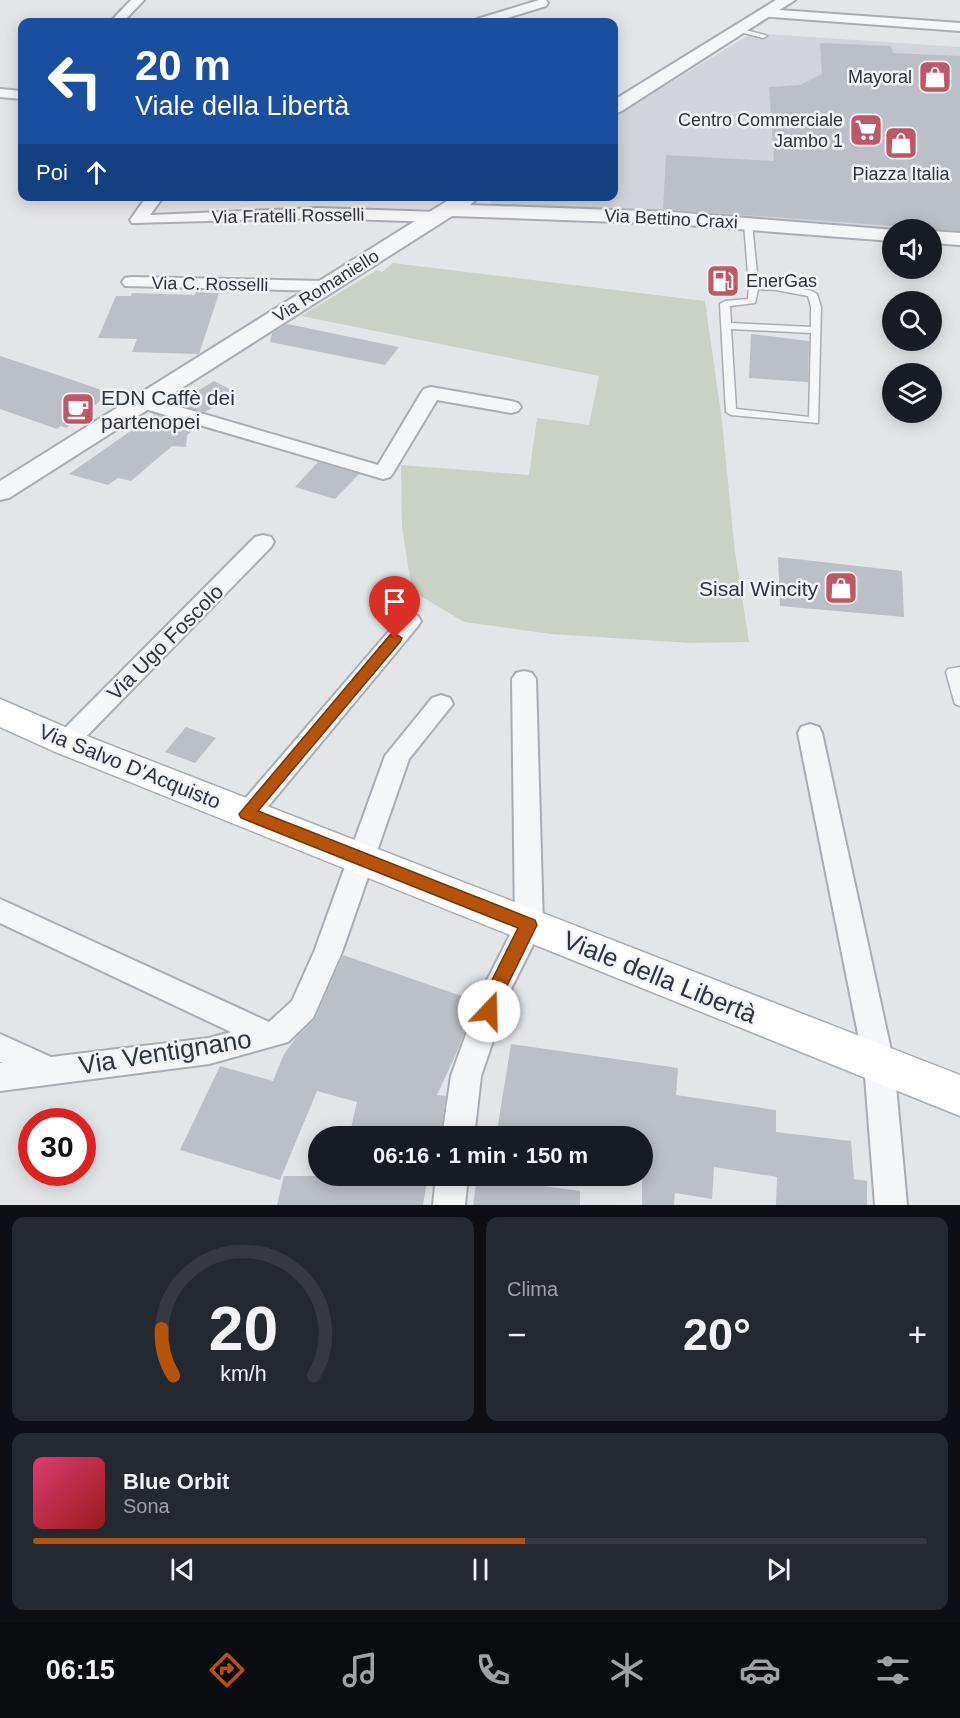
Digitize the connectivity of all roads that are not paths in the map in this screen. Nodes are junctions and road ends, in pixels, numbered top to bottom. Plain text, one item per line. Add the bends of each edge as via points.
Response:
1 (138, 0) edge
2 (787, 0) edge
3 (542, 3) dead end
4 (765, 13) junction
5 (120, 18) edge
6 (495, 18) edge
7 (960, 27) edge
8 (738, 30) junction
9 (764, 36) dead end
10 (0, 93) edge
11 (18, 95) edge
12 (618, 105) edge
13 (152, 201) edge
14 (462, 201) edge
15 (443, 213) junction
16 (748, 224) junction
17 (882, 234) edge
18 (942, 238) edge
19 (960, 239) edge
20 (131, 282) dead end
21 (324, 286) junction
22 (754, 286) junction
23 (724, 326) junction
24 (815, 330) junction
25 (142, 402) junction
26 (511, 407) dead end
27 (0, 492) edge
28 (263, 543) dead end
29 (410, 621) dead end
30 (960, 671) edge
31 (524, 679) dead end
32 (960, 701) edge
33 (441, 704) dead end
34 (0, 712) edge
35 (810, 734) dead end
36 (66, 741) junction
37 (247, 814) junction
38 (361, 859) junction
39 (0, 909) edge
40 (529, 925) junction
41 (269, 1036) junction
42 (0, 1047) edge
43 (879, 1064) junction
44 (47, 1070) junction
45 (0, 1077) edge
46 (960, 1096) edge
47 (459, 1126) edge
48 (451, 1186) edge
49 (448, 1205) edge
50 (891, 1205) edge

1 - 5 street
2 - 4 street
3 - 6 street
4 - 7 street
4 - 8 street
8 - 9 lane
8 - 12 street
10 - 11 street
13 - 15 street, Via Fratelli Rosselli via 138,220
14 - 15 street, Via Romaniello
15 - 16 street, Via Bettino Craxi via 673,218
15 - 21 street, Via Romaniello
16 - 17 street, Via Bettino Craxi
16 - 22 lane
18 - 19 street
20 - 21 street, Via C. Rosselli
21 - 25 street, Via Romaniello
22 - 23 lane via 752,301 725,304
22 - 24 lane via 812,294
23 - 24 lane
23 - 24 lane via 731,412 814,421
25 - 26 street via 383,473 431,393
25 - 27 street, Via Romaniello
28 - 36 street, Via Ugo Foscolo
29 - 37 street
30 - 32 lane via 952,672
31 - 40 street
33 - 38 street, Via Ventignano via 398,756
34 - 36 main road, Via Salvo D'Acquisto
35 - 43 street
36 - 37 main road, Via Salvo D'Acquisto
37 - 38 main road, Via Salvo D'Acquisto
38 - 40 main road, Viale della Libertà
38 - 41 street, Via Ventignano via 303,1009 278,1033
39 - 41 street
40 - 43 main road, Viale della Libertà
40 - 47 street via 496,990 466,1076
41 - 44 street, Via Ventignano via 209,1051
42 - 44 street
43 - 46 main road, Viale della Libertà
43 - 50 street
44 - 45 street, Via Ventignano
48 - 49 street

